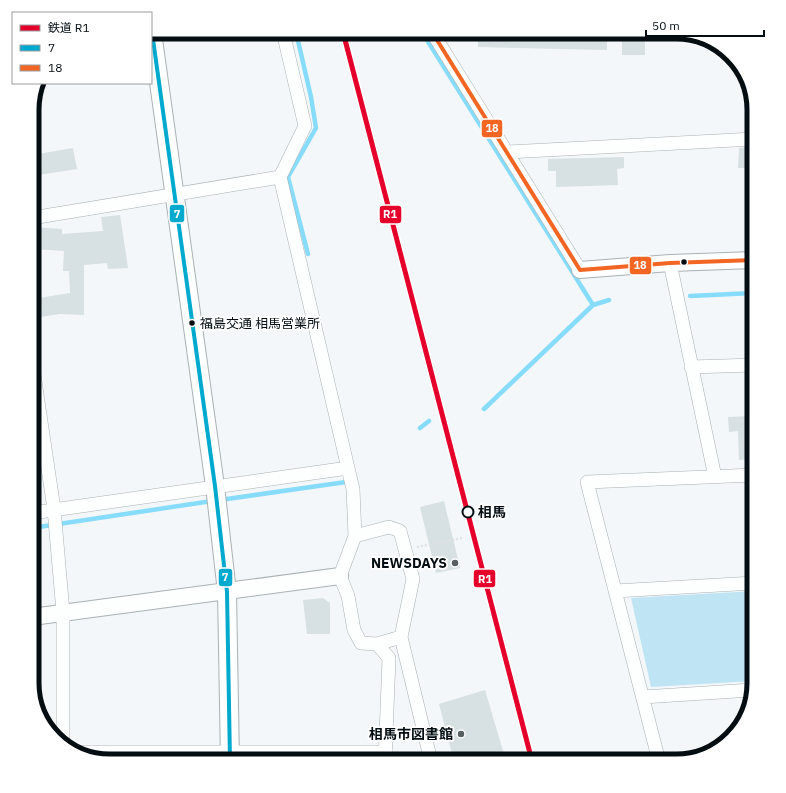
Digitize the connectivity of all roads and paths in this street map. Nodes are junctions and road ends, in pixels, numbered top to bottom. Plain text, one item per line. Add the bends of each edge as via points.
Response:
1 (153, 39) edge
2 (285, 39) edge
3 (436, 39) edge
4 (747, 139) edge
5 (507, 152) junction
6 (280, 177) junction
7 (174, 196) junction
8 (39, 217) edge
9 (747, 260) edge
10 (670, 263) junction
11 (580, 270) joint
12 (747, 365) edge
13 (691, 367) junction
14 (39, 410) edge
15 (348, 468) junction
16 (747, 475) edge
17 (715, 477) junction
18 (216, 497) junction
19 (39, 513) edge
20 (54, 513) junction
21 (355, 536) junction
22 (462, 538) dead end
23 (430, 545) dead end
24 (340, 576) junction
25 (747, 583) edge
26 (615, 591) junction
27 (227, 592) junction
28 (63, 612) junction
29 (39, 616) edge
30 (401, 637) junction
31 (377, 644) junction
32 (746, 690) edge
33 (643, 697) junction
34 (63, 736) edge
35 (95, 753) edge
36 (136, 754) edge
37 (230, 754) edge
38 (386, 754) edge
39 (429, 754) edge
40 (657, 754) edge

1 - 7 main road
2 - 6 street via 305,126
3 - 5 street
4 - 5 street
5 - 11 street
6 - 7 street
6 - 15 street
7 - 8 street
7 - 18 main road
9 - 10 street
10 - 11 street
10 - 13 street
12 - 13 street
13 - 17 street
14 - 20 street
15 - 18 street
15 - 21 street via 353,489
16 - 17 street
17 - 26 street via 587,482
18 - 20 street
18 - 27 main road
19 - 20 street
20 - 28 street
21 - 24 street
21 - 30 street via 389,527 400,531 413,579
22 - 23 path
24 - 27 street
24 - 31 street via 348,596 354,630 361,643
25 - 26 street
26 - 33 street
27 - 28 street
27 - 37 main road
28 - 29 street
28 - 34 street
30 - 31 street
30 - 39 street
31 - 38 street via 389,658
32 - 33 street
33 - 40 street
35 - 36 street

